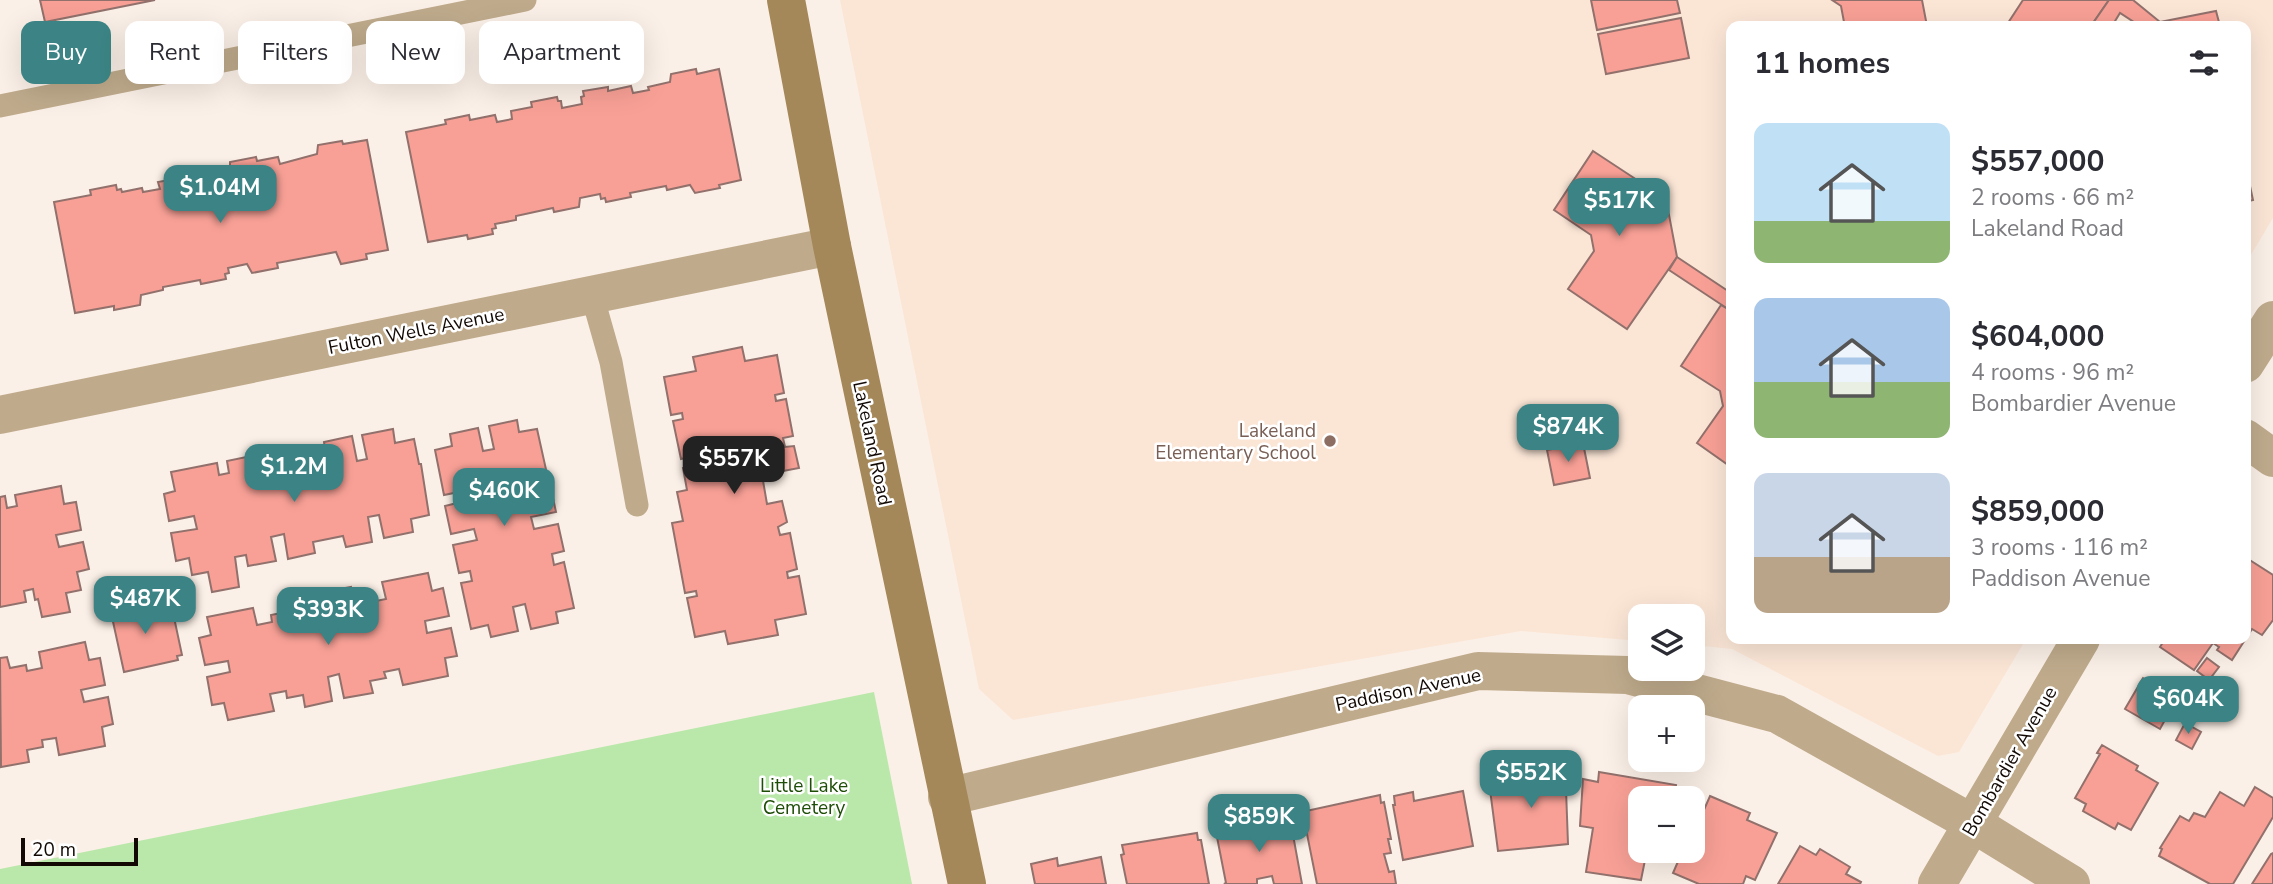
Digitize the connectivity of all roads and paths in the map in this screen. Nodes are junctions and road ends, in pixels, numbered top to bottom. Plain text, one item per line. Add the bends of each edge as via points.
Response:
1 (525, 0) edge
2 (786, 0) edge
3 (0, 106) edge
4 (832, 246) junction
5 (593, 295) junction
6 (2273, 320) edge
7 (2251, 355) edge
8 (0, 415) edge
9 (2251, 442) edge
10 (2273, 458) edge
11 (637, 505) dead end
12 (2078, 644) edge
13 (947, 797) junction
14 (1972, 823) junction
15 (967, 884) edge
16 (1937, 884) edge
17 (2071, 884) edge

1 - 3 lane
2 - 4 street, Lakeland Road
4 - 5 street, Fulton Wells Avenue
4 - 13 street, Lakeland Road
5 - 8 street, Fulton Wells Avenue
5 - 11 lane via 611,362
6 - 7 street
9 - 10 street
12 - 14 street, Bombardier Avenue
13 - 14 street, Paddison Avenue via 1478,671 1628,675 1777,714
13 - 15 street, Lakeland Road
14 - 16 street, Bombardier Avenue
14 - 17 street, Paddison Avenue

